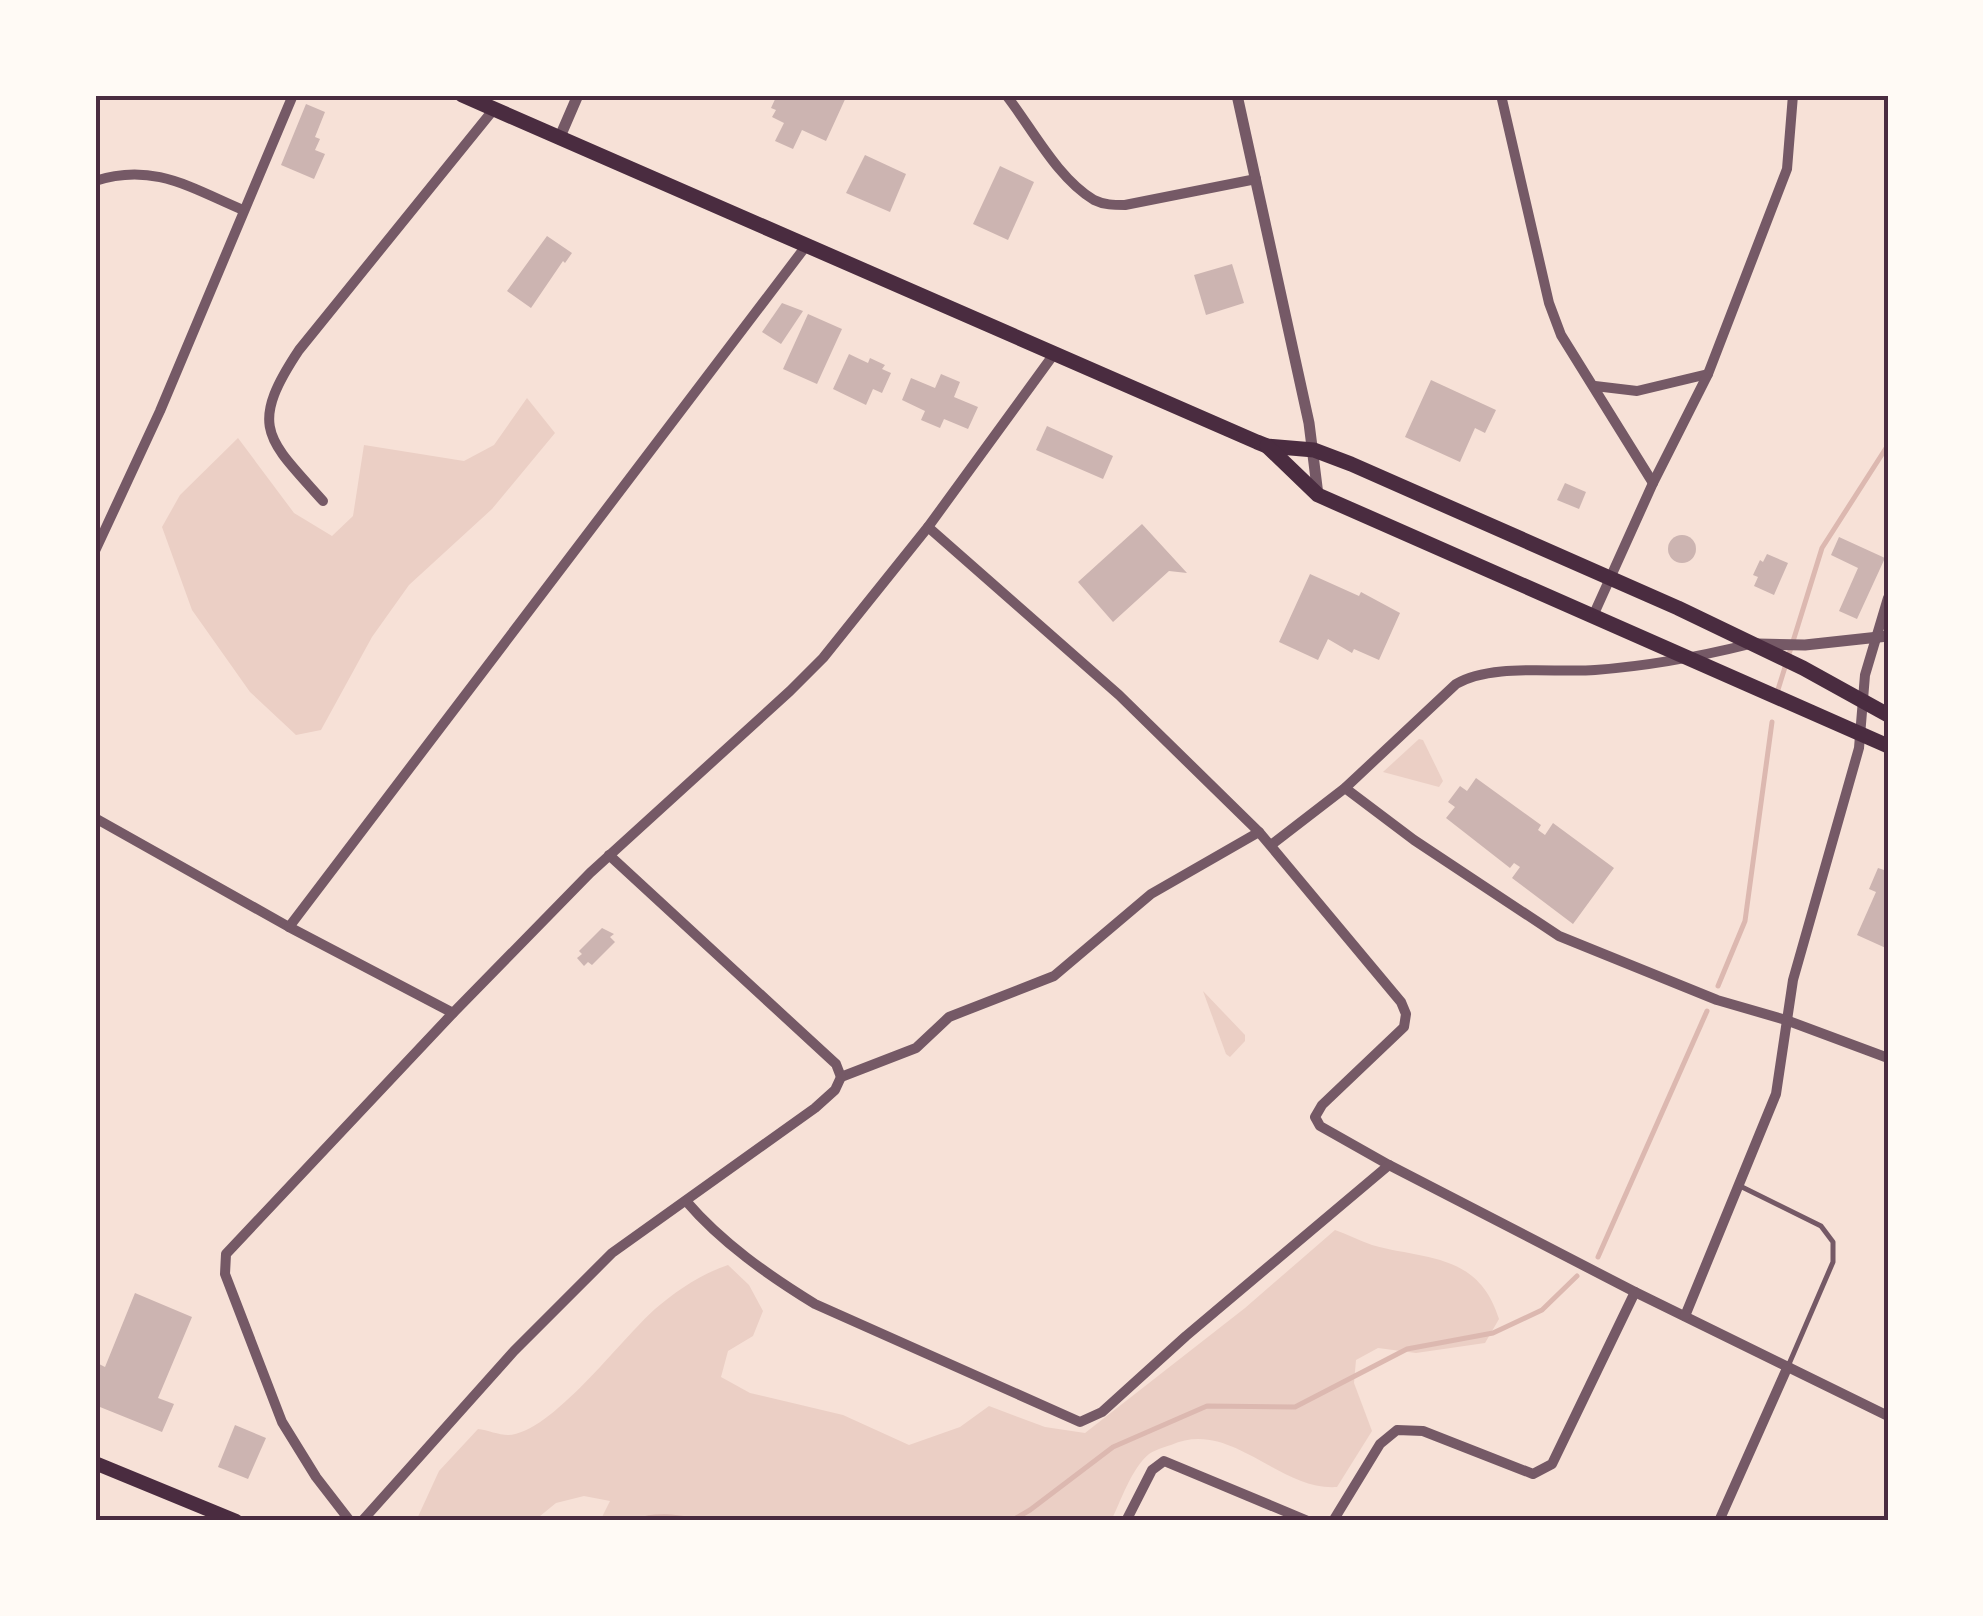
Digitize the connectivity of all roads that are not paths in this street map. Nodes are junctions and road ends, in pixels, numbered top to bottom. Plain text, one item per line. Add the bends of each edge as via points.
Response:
1 (294, 95) edge
2 (462, 95) edge
3 (578, 95) edge
4 (1006, 95) edge
5 (1237, 95) edge
6 (1501, 95) edge
7 (1793, 95) edge
8 (494, 109) junction
9 (559, 139) junction
10 (1256, 179) junction
11 (95, 182) edge
12 (243, 210) junction
13 (806, 246) junction
14 (1054, 354) junction
15 (1708, 374) junction
16 (1595, 386) junction
17 (1267, 446) junction
18 (1314, 450) junction
19 (1653, 483) junction
20 (1318, 495) junction
21 (323, 501) dead end
22 (928, 527) junction
23 (95, 551) edge
24 (1611, 579) junction
25 (1888, 598) edge
26 (1593, 616) junction
27 (1884, 635) edge
28 (1750, 644) junction
29 (1693, 659) junction
30 (1862, 699) junction
31 (1888, 715) edge
32 (1861, 734) junction
33 (1888, 746) edge
34 (1346, 788) junction
35 (95, 818) edge
36 (1259, 832) junction
37 (1272, 845) junction
38 (609, 855) junction
39 (289, 927) junction
40 (453, 1013) junction
41 (1786, 1020) junction
42 (1888, 1058) edge
43 (841, 1076) junction
44 (1389, 1166) junction
45 (1740, 1186) junction
46 (686, 1201) junction
47 (1635, 1292) junction
48 (1685, 1316) junction
49 (1788, 1366) junction
50 (1888, 1416) edge
51 (95, 1463) edge
52 (236, 1521) edge
53 (350, 1521) edge
54 (362, 1521) edge
55 (1126, 1521) edge
56 (1308, 1521) edge
57 (1334, 1521) edge
58 (1719, 1521) edge

1 - 12 street
2 - 8 main road
3 - 9 street
4 - 10 street via 1064,172 1095,200 1125,205
5 - 10 street
6 - 16 street via 1549,303 1561,335
7 - 15 street via 1787,169
8 - 9 main road
8 - 21 street via 280,378 268,412 272,443
9 - 13 main road
10 - 18 street
11 - 12 street via 153,174
12 - 23 street
13 - 14 main road
13 - 39 street
14 - 17 main road
14 - 22 street
15 - 16 street via 1637,391
15 - 19 street
16 - 19 street
17 - 18 main road
17 - 20 main road
18 - 20 street
18 - 24 main road
19 - 24 street
20 - 26 main road
22 - 36 street via 1119,695
22 - 38 street via 801,680
24 - 26 street
24 - 28 main road
25 - 27 street
26 - 29 main road
27 - 28 street
27 - 30 street
28 - 29 street
28 - 30 main road
29 - 32 main road
29 - 34 street via 1474,674
30 - 31 main road
30 - 32 street
32 - 33 main road
32 - 41 street
34 - 37 street
34 - 41 street via 1560,936
35 - 39 street
36 - 37 street
36 - 43 street via 1151,894 1054,976 948,1017 916,1048
37 - 44 street via 1402,1002 1404,1027 1315,1117
38 - 40 street
38 - 43 street via 836,1064
39 - 40 street
40 - 53 street via 224,1259 275,1408
41 - 42 street
41 - 45 street via 1776,1094
43 - 46 street via 815,1108
44 - 46 street via 1102,1412 1080,1422 815,1304 722,1238
44 - 47 street
45 - 48 street
45 - 49 lane via 1821,1226 1834,1242 1833,1262
46 - 54 street via 582,1279
47 - 48 street
47 - 57 street via 1552,1464 1533,1474 1423,1431 1397,1430 1380,1444
48 - 49 street
49 - 50 street
49 - 58 street
51 - 52 main road
55 - 56 street via 1152,1470 1164,1461

